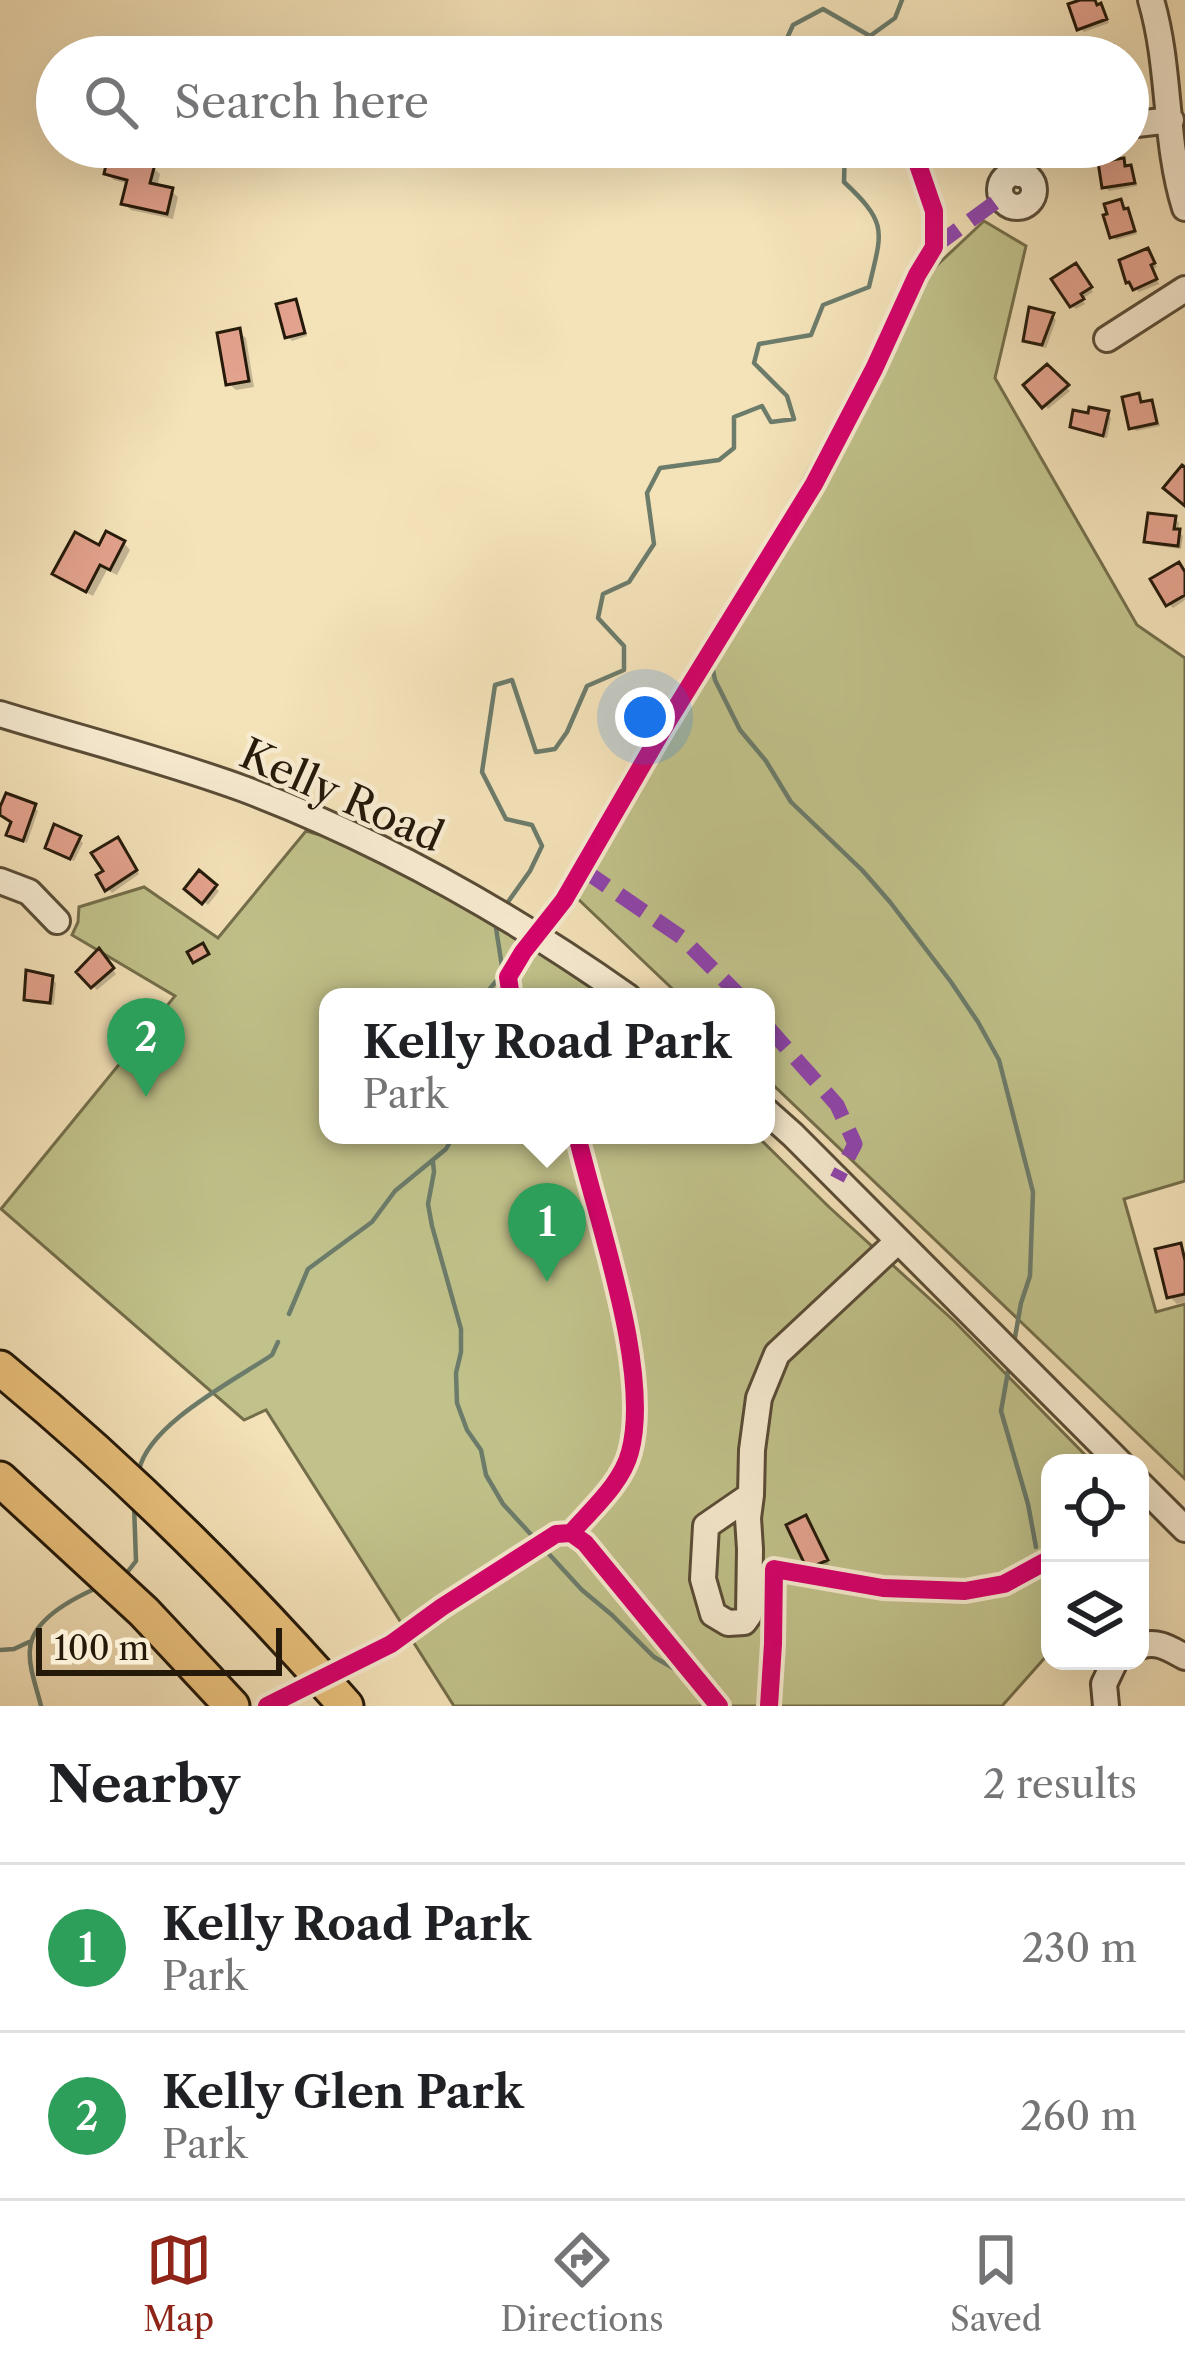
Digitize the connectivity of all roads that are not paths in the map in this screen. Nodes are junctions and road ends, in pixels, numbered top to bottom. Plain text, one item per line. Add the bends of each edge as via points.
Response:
1 (1150, 0) edge
2 (1171, 120) junction
3 (1149, 123) edge
4 (1022, 168) edge
5 (1019, 174) dead end
6 (1185, 208) edge
7 (1185, 289) edge
8 (1107, 339) dead end
9 (0, 714) edge
10 (0, 881) edge
11 (57, 921) dead end
12 (615, 988) edge
13 (775, 1119) edge
14 (898, 1240) junction
15 (0, 1368) edge
16 (1111, 1454) edge
17 (0, 1480) edge
18 (1149, 1493) edge
19 (751, 1495) junction
20 (1185, 1529) edge
21 (1149, 1643) edge
22 (1185, 1658) edge
23 (1110, 1670) edge
24 (232, 1706) edge
25 (346, 1706) edge
26 (1106, 1706) edge

1 - 2 street
2 - 3 street
2 - 6 street
4 - 5 street
7 - 8 street
9 - 12 street, Kelly Road via 238,787 338,829 496,912
10 - 11 street via 29,892
13 - 14 street
14 - 16 street
14 - 19 street via 777,1354 759,1398
15 - 25 highway via 217,1565
17 - 24 highway
18 - 20 street
19 - 19 street via 706,1526 703,1580 713,1613 728,1623 749,1615
21 - 22 street
23 - 26 street

